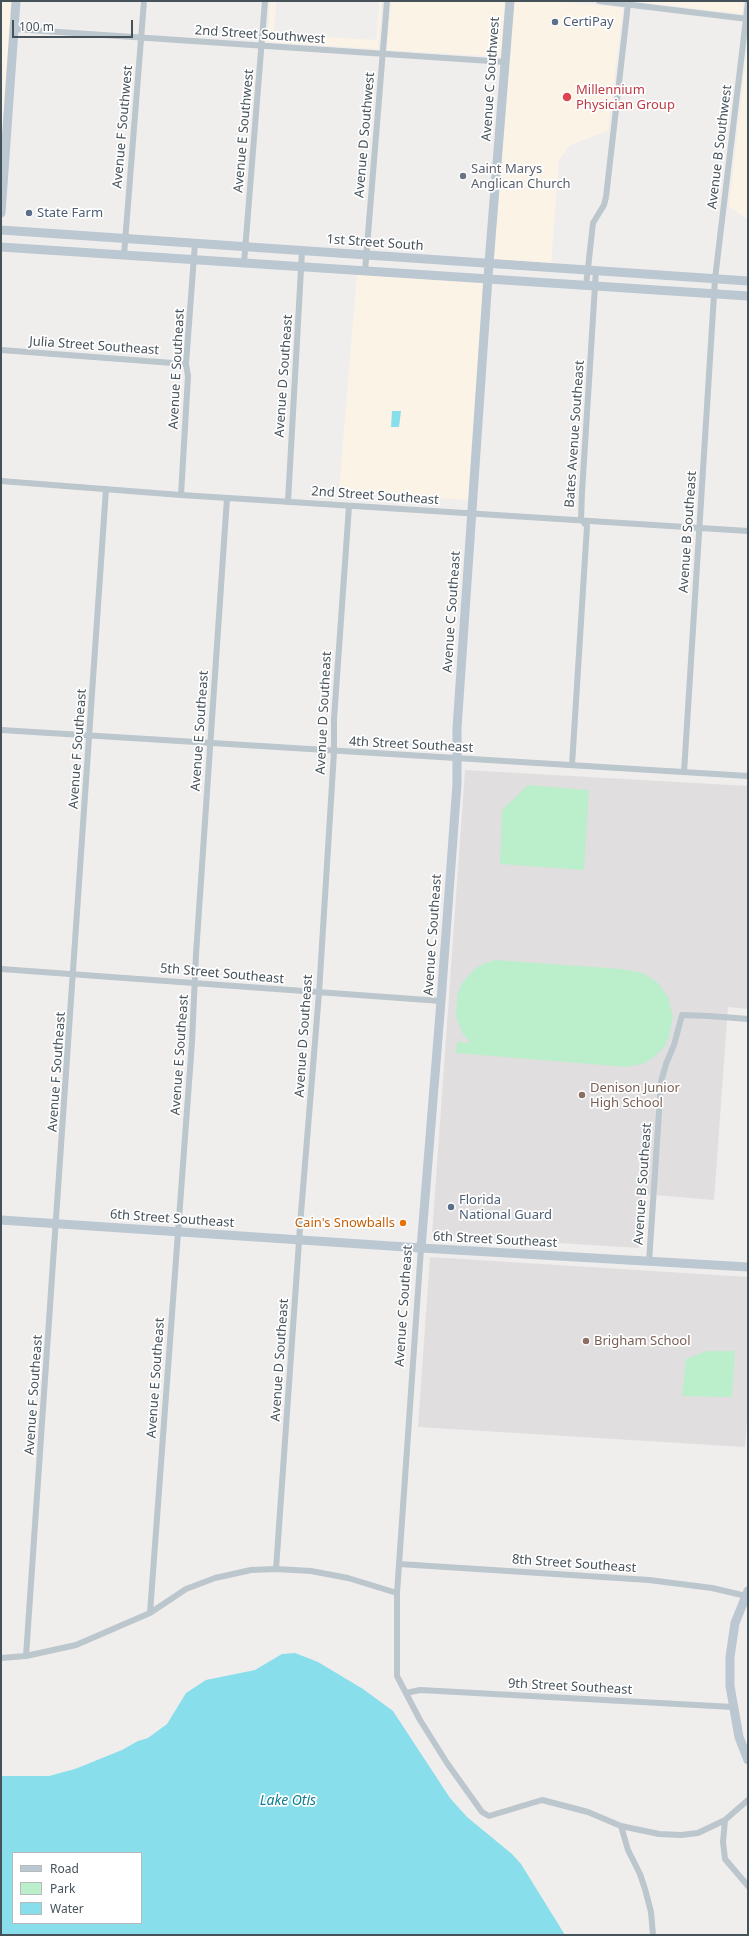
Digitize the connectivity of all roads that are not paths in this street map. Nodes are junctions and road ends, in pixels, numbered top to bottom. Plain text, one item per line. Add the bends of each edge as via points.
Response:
1 (16, 1) edge
2 (144, 1) edge
3 (266, 1) edge
4 (386, 1) edge
5 (510, 1) edge
6 (599, 1) edge
7 (748, 2) edge
8 (628, 4) junction
9 (747, 19) edge
10 (14, 29) junction
11 (141, 38) junction
12 (262, 46) junction
13 (382, 54) junction
14 (505, 62) junction
15 (1, 213) edge
16 (1, 230) edge
17 (125, 239) junction
18 (195, 243) junction
19 (1, 247) edge
20 (244, 247) junction
21 (302, 251) junction
22 (366, 254) junction
23 (124, 255) junction
24 (194, 260) junction
25 (244, 263) junction
26 (489, 263) junction
27 (301, 267) junction
28 (591, 270) junction
29 (365, 271) junction
30 (488, 279) junction
31 (715, 279) junction
32 (748, 281) edge
33 (590, 286) junction
34 (714, 294) junction
35 (748, 296) edge
36 (1, 350) edge
37 (186, 364) junction
38 (1, 481) edge
39 (106, 489) junction
40 (182, 495) junction
41 (227, 498) junction
42 (288, 502) junction
43 (348, 506) junction
44 (472, 514) junction
45 (581, 520) junction
46 (699, 528) junction
47 (748, 531) edge
48 (1, 730) edge
49 (90, 736) junction
50 (211, 744) junction
51 (334, 752) junction
52 (456, 758) junction
53 (572, 765) junction
54 (684, 772) junction
55 (748, 776) edge
56 (1, 969) edge
57 (74, 974) junction
58 (196, 983) junction
59 (319, 993) junction
60 (441, 1001) junction
61 (748, 1019) edge
62 (1, 1220) edge
63 (57, 1224) junction
64 (178, 1233) junction
65 (299, 1241) junction
66 (421, 1248) junction
67 (649, 1262) junction
68 (748, 1267) edge
69 (399, 1564) junction
70 (276, 1569) junction
71 (747, 1593) edge
72 (397, 1594) junction
73 (150, 1613) junction
74 (26, 1656) junction
75 (1, 1658) edge
76 (406, 1693) junction
77 (733, 1707) junction
78 (748, 1760) edge
79 (748, 1800) edge
80 (725, 1820) junction
81 (621, 1826) junction
82 (748, 1886) edge
83 (653, 1935) edge

1 - 10 street
2 - 11 street, Avenue F Southwest
3 - 12 street, Avenue E Southwest
4 - 13 street, Avenue D Southwest
5 - 14 street, Avenue C Southwest
6 - 8 street
7 - 9 street, Avenue B Southwest
8 - 9 street
8 - 28 street, Bates Avenue Southeast via 606,197 593,223
9 - 31 street, Avenue B Southwest
10 - 11 street, 2nd Street Southwest
10 - 15 street
11 - 12 street, 2nd Street Southwest
11 - 17 street, Avenue F Southwest
12 - 13 street, 2nd Street Southwest
12 - 20 street, Avenue E Southwest
13 - 14 street, 2nd Street Southwest
13 - 22 street, Avenue D Southwest
14 - 26 street, Avenue C Southwest
16 - 17 street, 1st Street South
17 - 18 street, 1st Street South
17 - 23 street, Avenue F Southwest
18 - 20 street, 1st Street South
18 - 24 street, Avenue E Southeast
19 - 23 street
20 - 21 street, 1st Street South
20 - 25 street, Avenue E Southwest
21 - 22 street, 1st Street South
21 - 27 street, Avenue D Southeast
22 - 26 street, 1st Street South
22 - 29 street, Avenue D Southwest
23 - 24 street
24 - 25 street
24 - 37 street, Avenue E Southeast
25 - 27 street
26 - 28 street, 1st Street South
26 - 30 street, Avenue C Southwest
27 - 29 street
27 - 42 street, Avenue D Southeast
28 - 31 street, 1st Street South
28 - 33 street, Bates Avenue Southeast
29 - 30 street
30 - 33 street
30 - 44 street, Avenue C Southeast
31 - 32 street, 1st Street South
31 - 34 street, Avenue B Southwest
33 - 34 street
33 - 45 street, Bates Avenue Southeast
34 - 35 street
34 - 46 street, Avenue B Southeast
36 - 37 street, Julia Street Southeast
37 - 40 street, Avenue E Southeast via 188,376
38 - 39 street, 2nd Street Southeast
39 - 40 street, 2nd Street Southeast
39 - 49 street, Avenue F Southeast
40 - 41 street, 2nd Street Southeast
41 - 42 street, 2nd Street Southeast
41 - 50 street, Avenue E Southeast
42 - 43 street, 2nd Street Southeast
43 - 44 street, 2nd Street Southeast
43 - 51 street, Avenue D Southeast
44 - 45 street, 2nd Street Southeast
44 - 52 street, Avenue C Southeast
45 - 46 street, 2nd Street Southeast
45 - 53 street, Bates Avenue Southeast via 587,526
46 - 47 street, 2nd Street Southeast
46 - 54 street, Avenue B Southeast
48 - 49 street, 4th Street Southeast
49 - 50 street, 4th Street Southeast
49 - 57 street, Avenue F Southeast
50 - 51 street, 4th Street Southeast
50 - 58 street, Avenue E Southeast via 196,946
51 - 52 street, 4th Street Southeast
51 - 59 street, Avenue D Southeast
52 - 53 street, 4th Street Southeast
52 - 60 street, Avenue C Southeast via 457,784
53 - 54 street, 4th Street Southeast
54 - 55 street, 4th Street Southeast
56 - 57 street, 5th Street Southeast
57 - 58 street, 5th Street Southeast
57 - 63 street, Avenue F Southeast
58 - 59 street, 5th Street Southeast
58 - 64 street, Avenue E Southeast
59 - 60 street, 5th Street Southeast
59 - 65 street, Avenue D Southeast
60 - 66 street, Avenue C Southeast
61 - 67 street, Avenue B Southeast via 682,1015 661,1082
62 - 63 street, 6th Street Southeast
63 - 64 street, 6th Street Southeast
63 - 74 street, Avenue F Southeast
64 - 65 street, 6th Street Southeast
64 - 73 street, Avenue E Southeast
65 - 66 street, 6th Street Southeast
65 - 70 street, Avenue D Southeast
66 - 67 street, 6th Street Southeast
66 - 69 street, Avenue C Southeast
67 - 68 street, 6th Street Southeast
69 - 71 street, 8th Street Southeast via 649,1580
69 - 72 street, Avenue C Southeast
70 - 72 street via 329,1574
70 - 73 street via 251,1570 200,1584 186,1589
71 - 77 street via 735,1623 730,1657
72 - 76 street, Avenue C Southeast via 397,1676
73 - 74 street via 76,1645
74 - 75 street
76 - 77 street, 9th Street Southeast via 420,1690
76 - 81 street, Avenue C Southeast via 447,1763 482,1812 489,1816 542,1800 588,1812
77 - 78 street via 739,1737
79 - 80 street, Avenue C Southeast
80 - 81 street, Avenue C Southeast via 698,1833 681,1835 659,1834
80 - 82 street via 725,1859
81 - 83 street via 645,1890 651,1912

